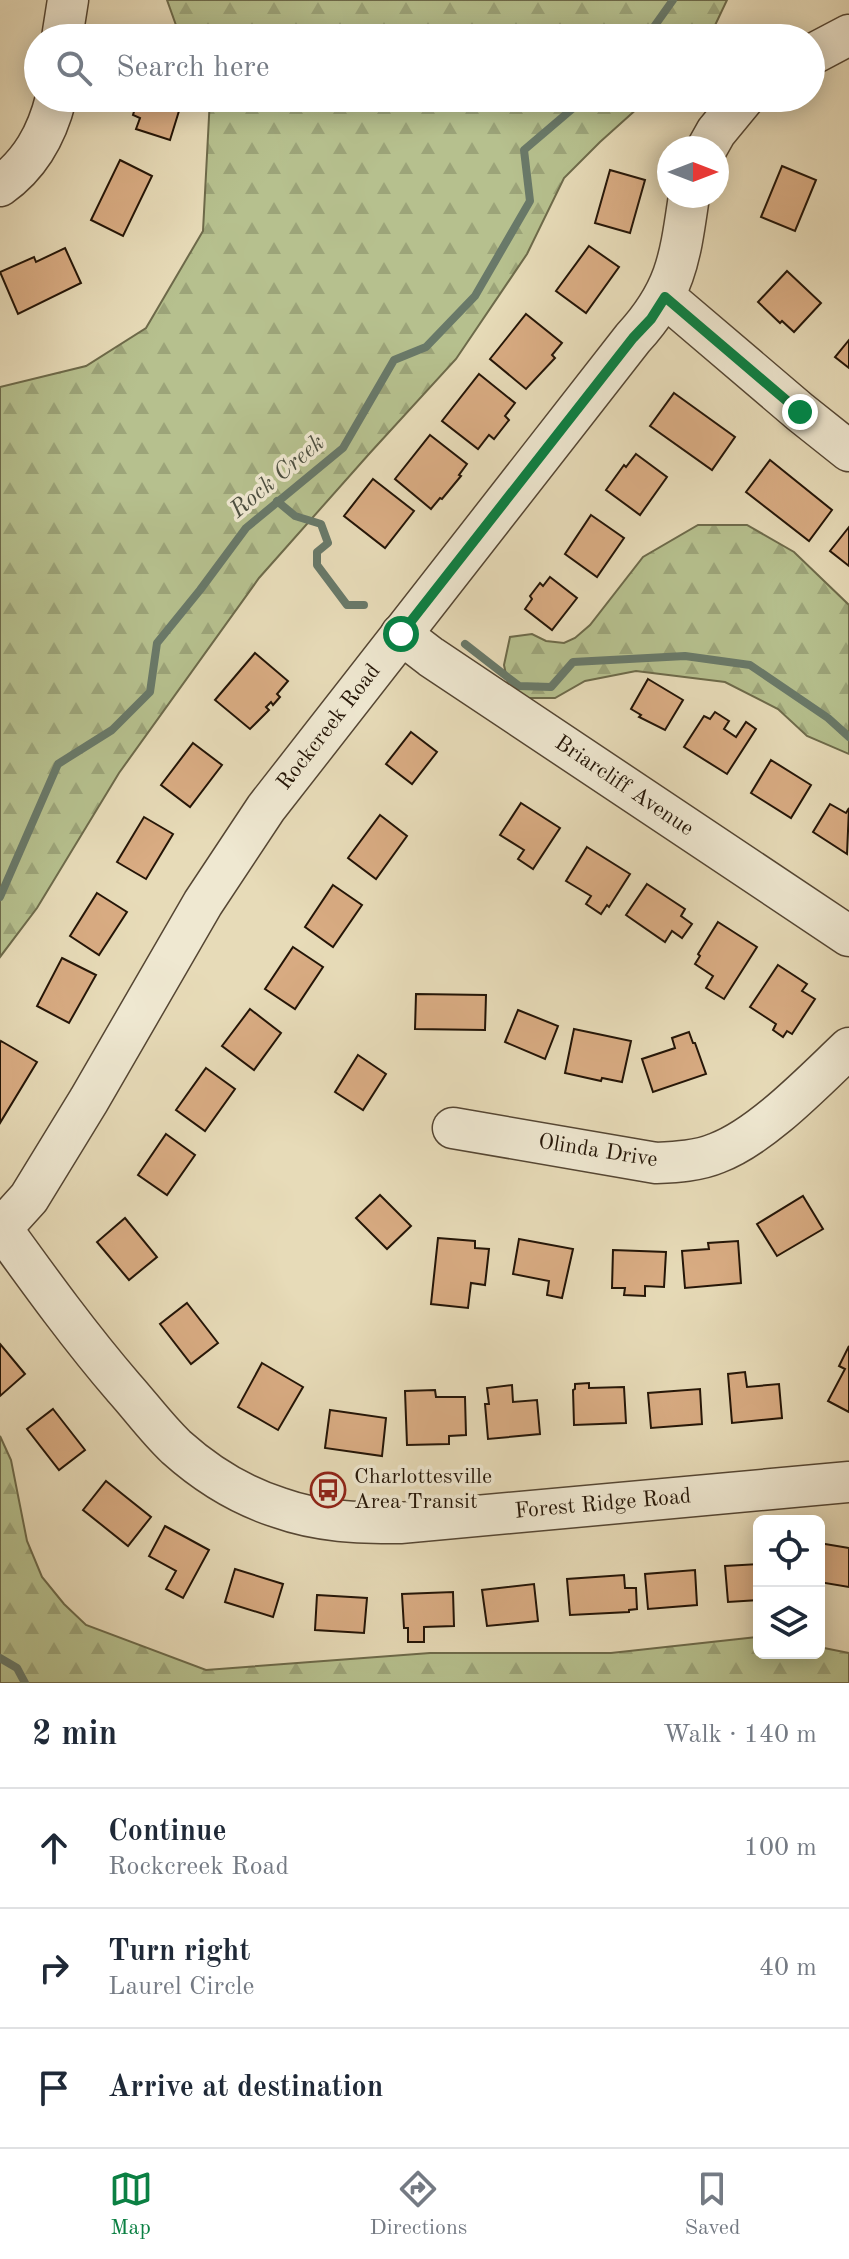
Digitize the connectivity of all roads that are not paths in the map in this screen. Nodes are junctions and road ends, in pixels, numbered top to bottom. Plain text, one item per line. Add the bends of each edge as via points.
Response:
1 (68, 0) edge
2 (64, 24) edge
3 (849, 35) edge
4 (825, 48) edge
5 (52, 112) edge
6 (732, 112) edge
7 (714, 136) edge
8 (0, 186) edge
9 (687, 208) edge
10 (665, 297) junction
11 (849, 451) edge
12 (401, 634) junction
13 (849, 936) edge
14 (849, 1048) edge
15 (453, 1128) dead end
16 (1, 1230) edge
17 (849, 1482) edge

1 - 2 street
3 - 4 street
5 - 8 street via 37,148
6 - 7 street
9 - 10 street, Rockcreek Road via 681,254
10 - 11 street
10 - 12 street, Rockcreek Road
12 - 13 street, Briarcliff Avenue
12 - 16 street, Rockcreek Road via 266,808 203,903 29,1198
14 - 15 street, Olinda Drive via 744,1139 687,1161 656,1163
16 - 17 street, Forest Ridge Road via 105,1366 175,1446 219,1479 279,1508 356,1523 400,1523

